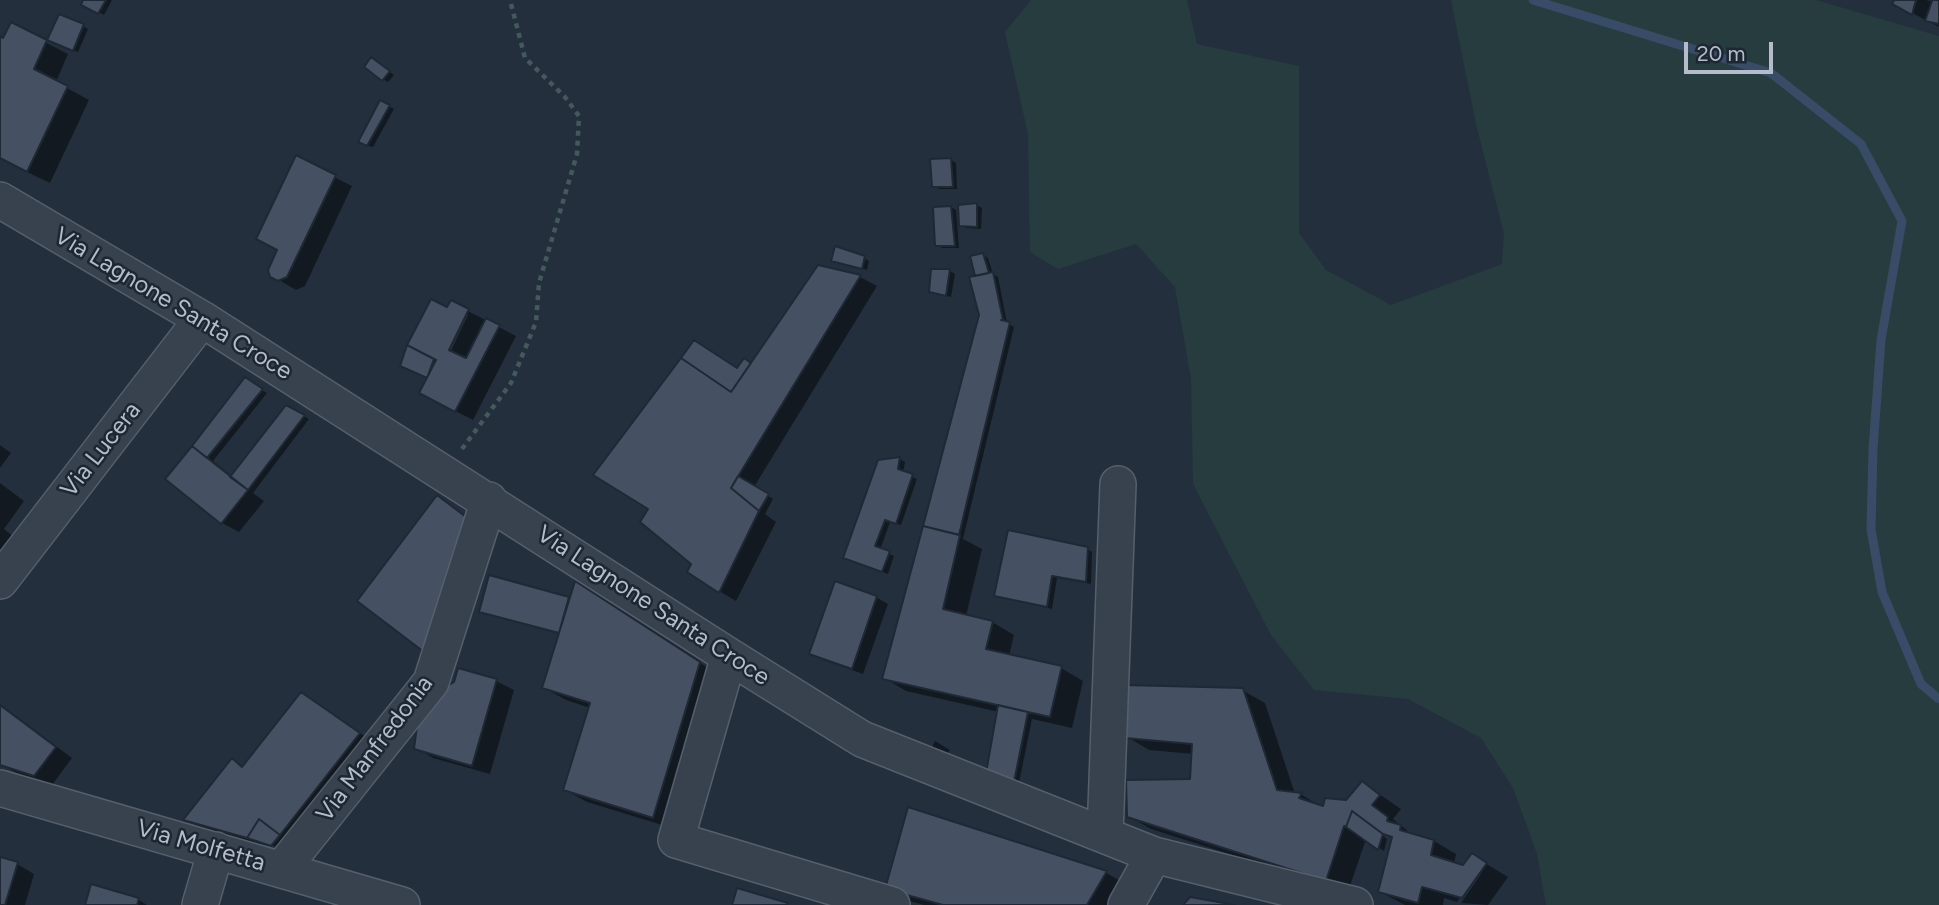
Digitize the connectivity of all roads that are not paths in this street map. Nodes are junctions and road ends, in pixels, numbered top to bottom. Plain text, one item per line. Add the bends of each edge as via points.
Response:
1 (0, 200) edge
2 (202, 318) junction
3 (1118, 484) dead end
4 (489, 500) junction
5 (0, 581) edge
6 (729, 656) junction
7 (0, 788) edge
8 (1105, 835) junction
9 (216, 850) junction
10 (1154, 855) junction
11 (281, 870) junction
12 (200, 905) edge
13 (402, 905) edge
14 (892, 905) edge
15 (1126, 905) edge
16 (1355, 905) edge

1 - 2 street, Via Lagnone Santa Croce
2 - 4 street, Via Lagnone Santa Croce
2 - 5 street, Via Lucera
3 - 8 street
4 - 6 street, Via Lagnone Santa Croce
4 - 11 street, Via Manfredonia via 431,682
6 - 8 street, Via Lagnone Santa Croce via 862,739
6 - 14 street via 676,840
7 - 9 street, Via Molfetta
8 - 10 street, Via Lagnone Santa Croce
9 - 11 street, Via Molfetta
9 - 12 street
10 - 15 street
10 - 16 street, Via Lagnone Santa Croce
11 - 13 street, Via Molfetta

